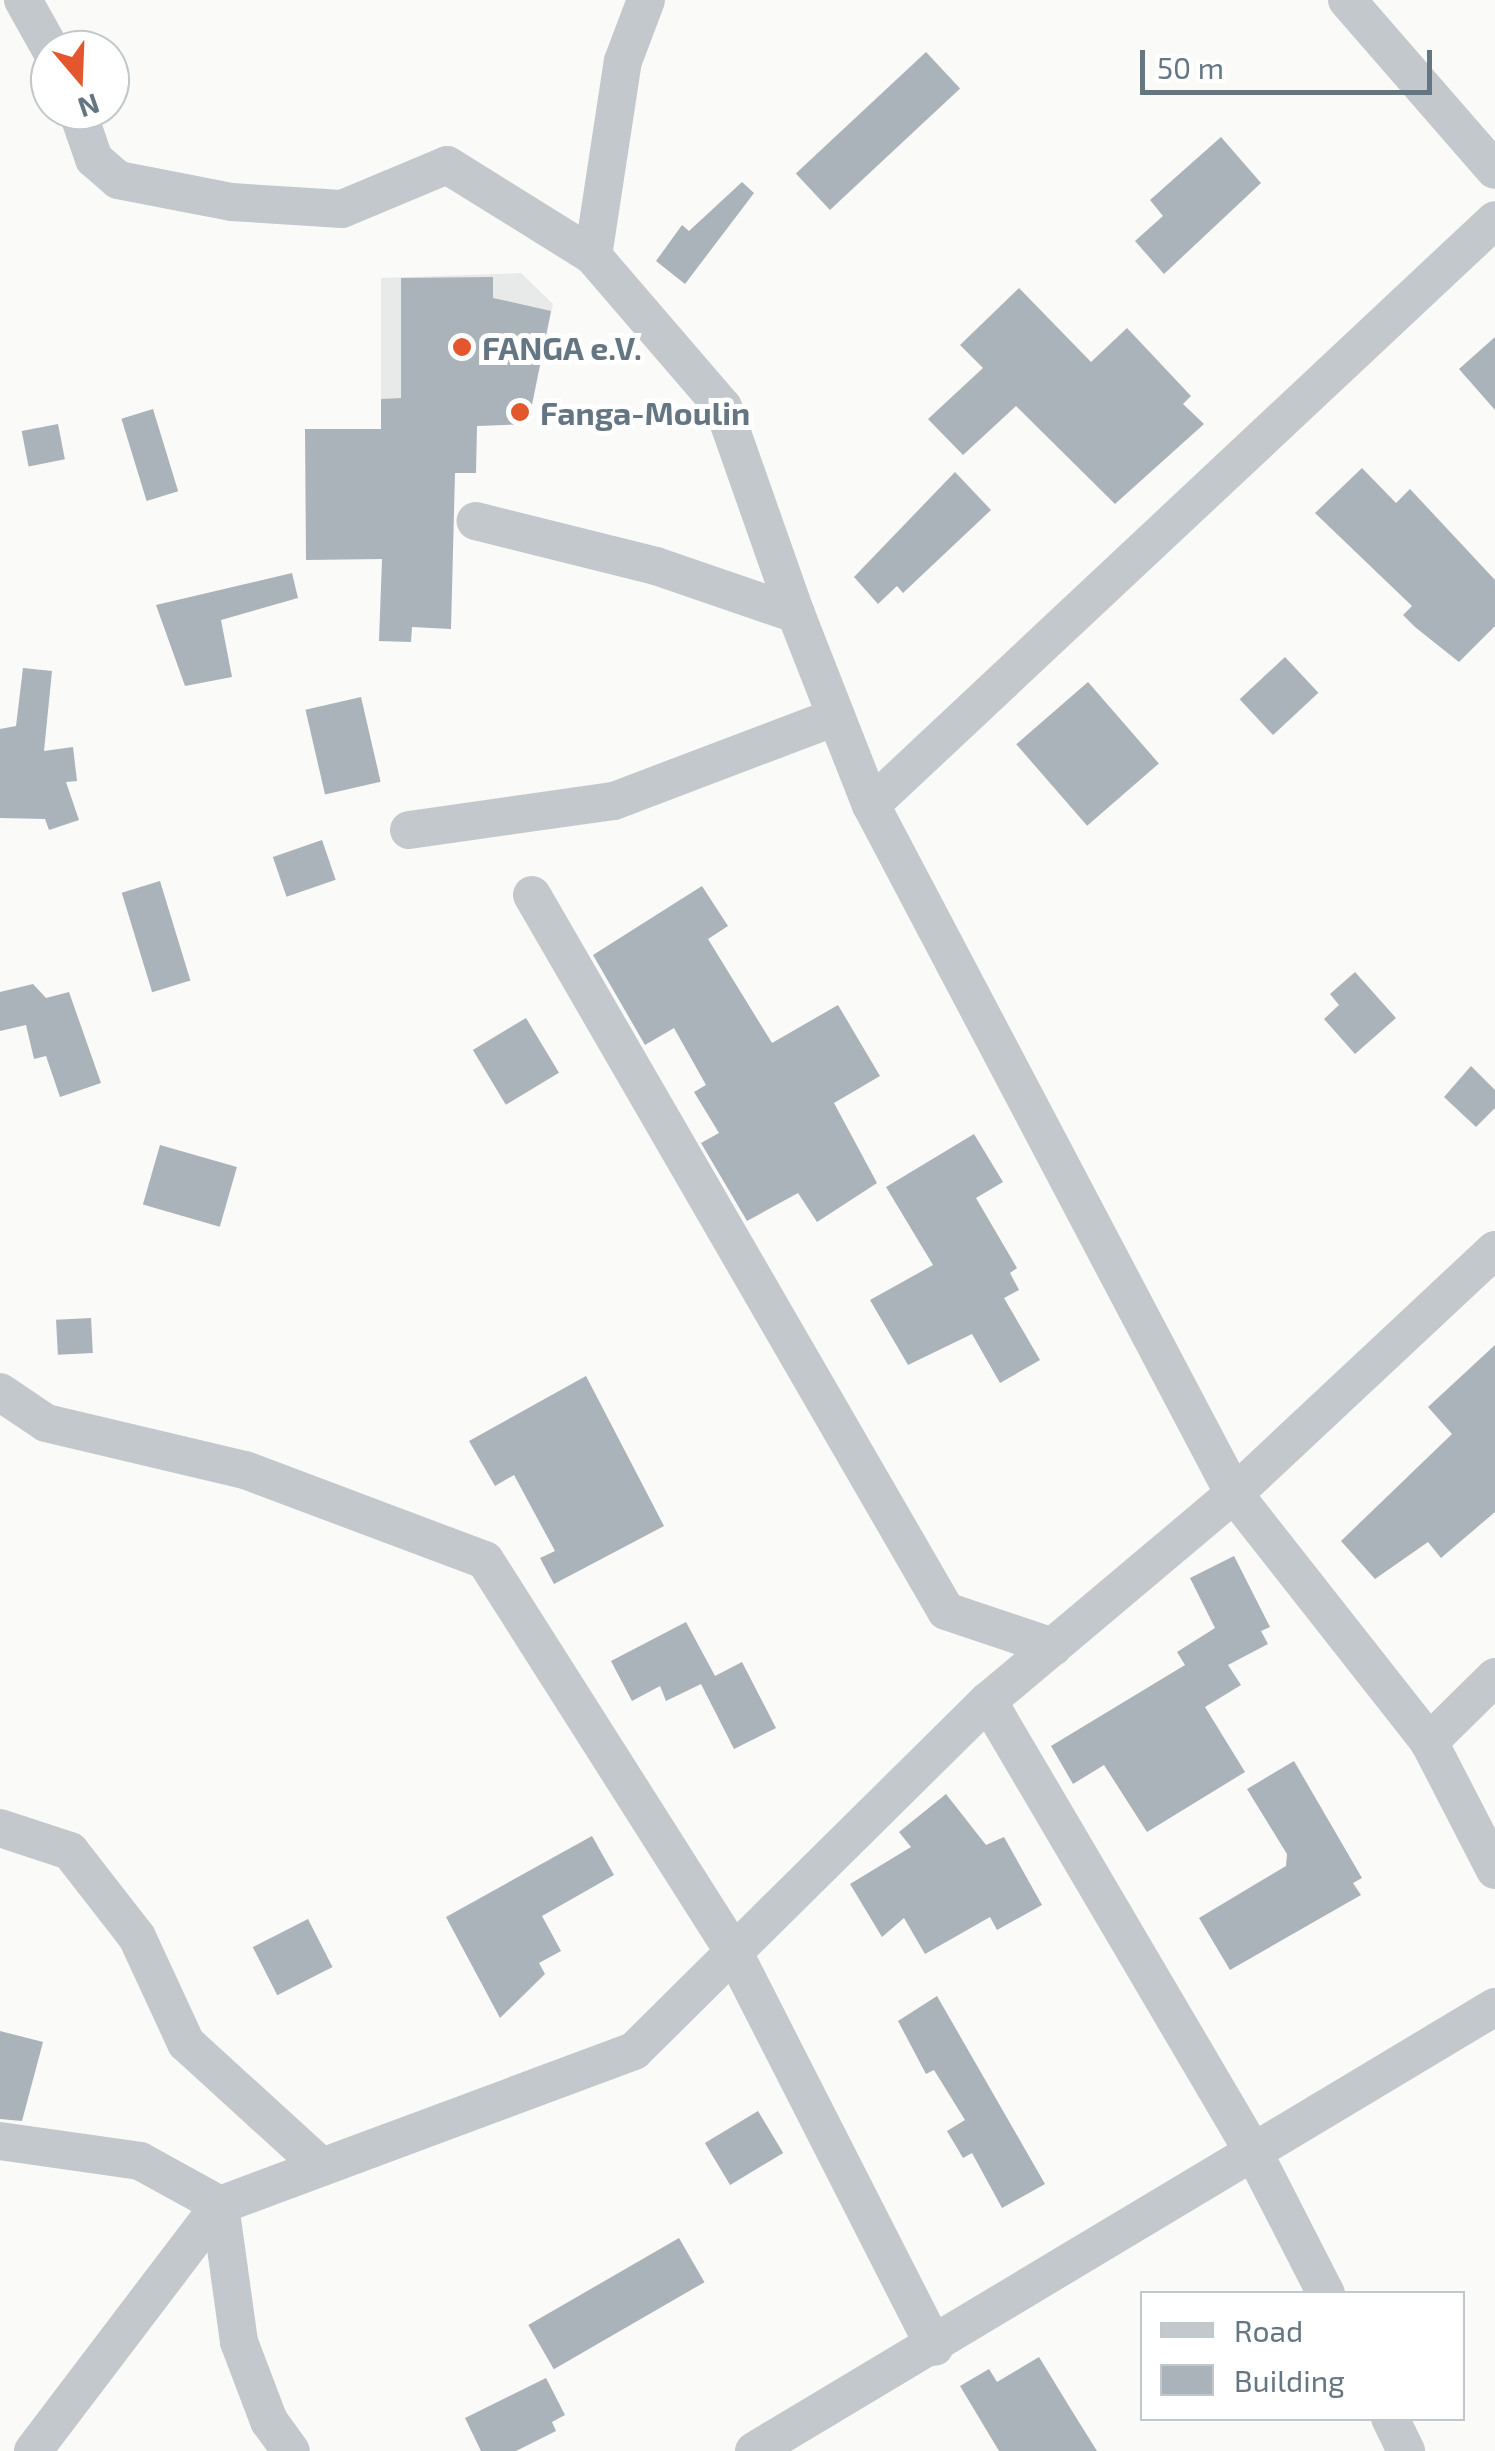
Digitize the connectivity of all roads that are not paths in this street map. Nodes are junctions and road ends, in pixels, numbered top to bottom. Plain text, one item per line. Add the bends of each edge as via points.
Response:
1 (23, 0) edge
2 (646, 0) edge
3 (1347, 0) edge
4 (40, 30) edge
5 (84, 130) edge
6 (1495, 170) edge
7 (1495, 220) edge
8 (593, 256) junction
9 (476, 521) dead end
10 (796, 614) junction
11 (832, 718) junction
12 (872, 805) junction
13 (409, 830) dead end
14 (532, 895) dead end
15 (1495, 1250) edge
16 (0, 1392) edge
17 (1234, 1494) junction
18 (1053, 1647) junction
19 (1495, 1676) edge
20 (988, 1702) junction
21 (1430, 1742) junction
22 (0, 1828) edge
23 (1495, 1870) edge
24 (734, 1953) junction
25 (1495, 2007) edge
26 (0, 2141) edge
27 (1255, 2155) junction
28 (322, 2167) junction
29 (220, 2205) junction
30 (1324, 2291) edge
31 (935, 2347) junction
32 (1391, 2421) edge
33 (33, 2451) edge
34 (291, 2451) edge
35 (754, 2451) edge
36 (1406, 2451) edge

1 - 4 street
2 - 8 street via 623,62
3 - 6 street
5 - 8 street via 94,159 118,180 231,202 342,209 447,165
7 - 12 street
8 - 10 street via 724,407
9 - 10 street via 656,566
10 - 11 street
11 - 12 street
11 - 13 street via 614,801
12 - 17 street
14 - 18 street via 946,1611
15 - 17 street
16 - 24 street via 46,1423 245,1470 486,1560
17 - 18 street
17 - 21 street
18 - 20 street
19 - 21 street
20 - 24 street
20 - 27 street
21 - 23 street
22 - 28 street via 70,1851 137,1937 186,2043
24 - 28 street via 634,2052
24 - 31 street
25 - 27 street
26 - 29 street via 140,2162
27 - 30 street
27 - 31 street
28 - 29 street
29 - 33 street
29 - 34 street via 238,2342 269,2421
31 - 35 street
32 - 36 street

